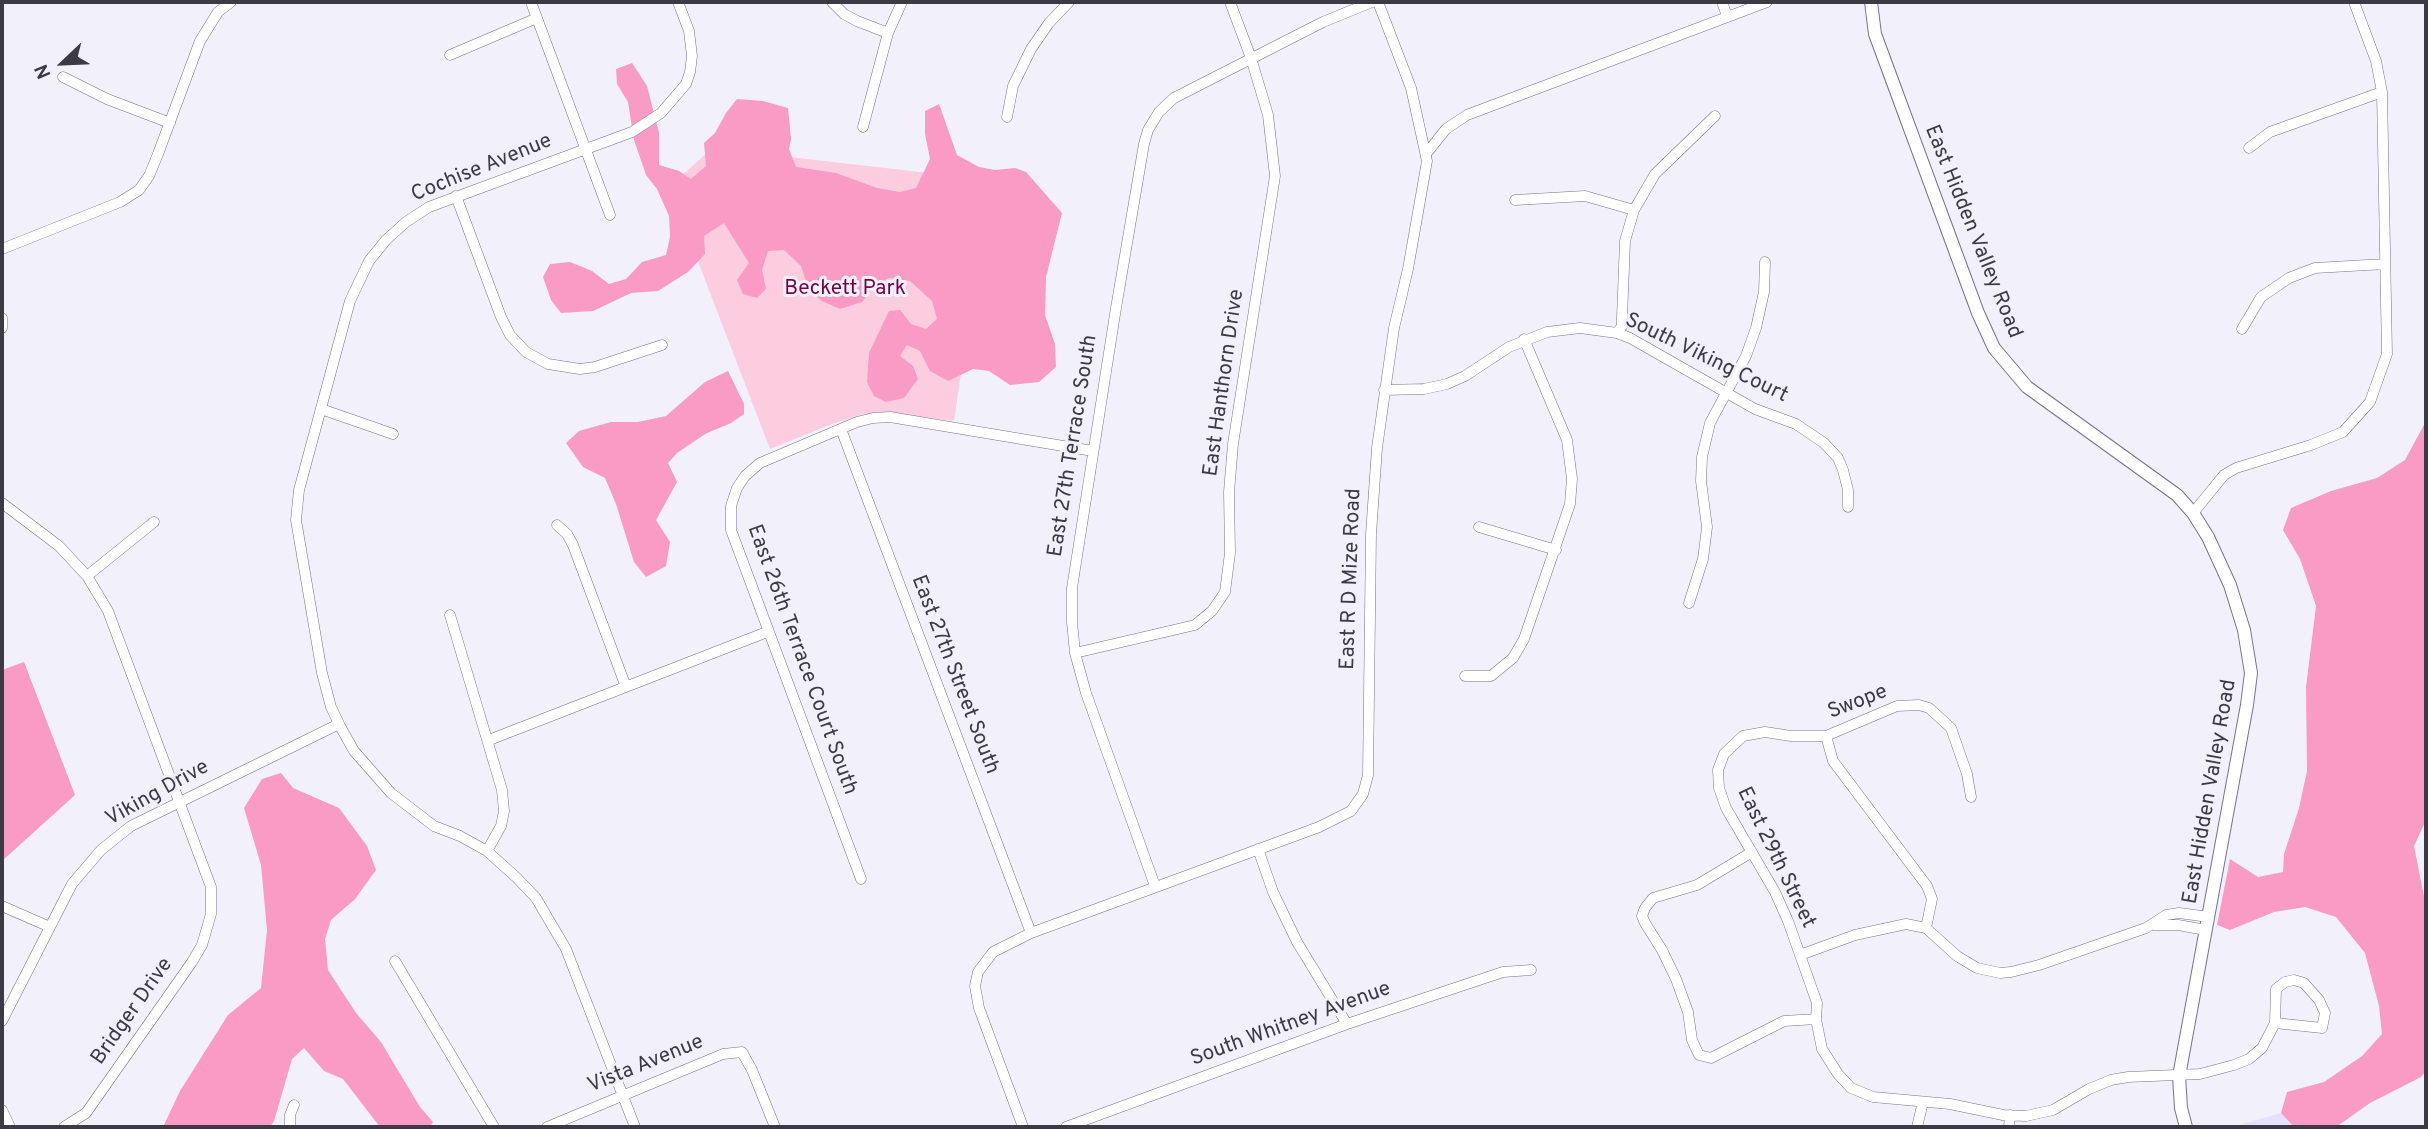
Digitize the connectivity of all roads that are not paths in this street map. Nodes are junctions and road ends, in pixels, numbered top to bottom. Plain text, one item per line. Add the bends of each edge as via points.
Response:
1 (231, 2) edge
2 (531, 2) edge
3 (678, 2) edge
4 (832, 2) edge
5 (902, 2) edge
6 (1069, 2) edge
7 (1230, 2) edge
8 (1372, 2) edge
9 (1378, 2) edge
10 (1722, 2) edge
11 (1767, 2) edge
12 (2354, 2) edge
13 (1869, 5) edge
14 (1727, 16) junction
15 (537, 18) junction
16 (888, 33) junction
17 (450, 55) dead end
18 (1251, 58) junction
19 (63, 77) dead end
20 (2382, 92) junction
21 (1715, 116) dead end
22 (1007, 117) dead end
23 (170, 123) junction
24 (863, 127) dead end
25 (584, 148) junction
26 (2249, 148) dead end
27 (1426, 154) junction
28 (456, 196) junction
29 (1515, 200) dead end
30 (1634, 210) junction
31 (610, 215) dead end
32 (2, 249) edge
33 (1765, 262) dead end
34 (2385, 264) junction
35 (2, 318) edge
36 (2, 328) edge
37 (2242, 329) dead end
38 (1617, 333) junction
39 (1524, 339) junction
40 (662, 345) dead end
41 (1384, 390) junction
42 (1726, 394) junction
43 (321, 408) junction
44 (841, 429) junction
45 (393, 434) dead end
46 (1093, 451) junction
47 (2, 503) edge
48 (1848, 507) dead end
49 (2193, 513) junction
50 (154, 522) dead end
51 (557, 525) dead end
52 (1479, 527) dead end
53 (1556, 550) junction
54 (87, 576) junction
55 (1689, 603) dead end
56 (450, 614) dead end
57 (767, 632) junction
58 (1075, 653) junction
59 (1465, 676) dead end
60 (626, 687) junction
61 (339, 724) junction
62 (1826, 736) junction
63 (489, 740) junction
64 (1724, 754) joint
65 (1971, 797) dead end
66 (180, 801) junction
67 (1258, 849) junction
68 (487, 851) junction
69 (1752, 852) junction
70 (861, 879) dead end
71 (1155, 886) junction
72 (2, 906) edge
73 (2208, 917) junction
74 (2154, 925) junction
75 (50, 927) junction
76 (1926, 928) junction
77 (2206, 930) junction
78 (1031, 933) junction
79 (1800, 955) junction
80 (395, 961) dead end
81 (1531, 970) dead end
82 (1816, 1019) junction
83 (2, 1021) edge
84 (2275, 1023) junction
85 (1347, 1024) junction
86 (2179, 1076) junction
87 (623, 1094) junction
88 (1923, 1102) junction
89 (294, 1105) dead end
90 (2, 1110) edge
91 (2010, 1115) junction
92 (10, 1127) edge
93 (64, 1127) edge
94 (290, 1127) edge
95 (494, 1127) edge
96 (547, 1127) edge
97 (635, 1127) edge
98 (775, 1127) edge
99 (1023, 1127) edge
100 (1066, 1127) edge
101 (1917, 1127) edge
102 (2009, 1127) edge
103 (2186, 1127) edge

1 - 23 street via 218,12 200,41
2 - 15 street
3 - 25 street, Cochise Avenue via 689,31 692,57 691,72 681,91 661,113 632,132
4 - 16 street via 844,14
5 - 16 street
6 - 22 street via 1031,50 1013,86
7 - 18 street, East Hanthorn Drive
8 - 18 street, East 27th Terrace South
9 - 27 street, East R D Mize Road via 1411,88
10 - 14 street
11 - 14 street
12 - 20 street
13 - 49 main road, East Hidden Valley Road via 1891,80 1993,348 2027,387 2177,495
14 - 27 street via 1467,115 1446,130
15 - 17 street
15 - 25 street
16 - 24 street
18 - 46 street, East 27th Terrace South via 1174,98 1148,130
18 - 58 street, East Hanthorn Drive via 1268,115 1275,176 1233,444 1225,592 1195,625
19 - 23 street
20 - 26 street via 2270,132
20 - 34 street
21 - 30 street via 1655,174
23 - 32 street via 139,190 120,202
25 - 28 street, Cochise Avenue
25 - 31 street
27 - 41 street, East R D Mize Road
28 - 40 street via 500,317 526,352 548,364 580,369
28 - 43 street, Cochise Avenue via 406,222 369,261 350,301
29 - 30 street via 1585,196
30 - 38 street via 1625,241 1622,326
33 - 42 street via 1756,328
34 - 37 street via 2315,268 2289,278 2261,297
34 - 49 street via 2387,354 2370,402 2343,432 2224,474
35 - 36 street
38 - 39 street, South Viking Court via 1580,328
38 - 42 street, South Viking Court
39 - 41 street, South Viking Court via 1447,384
39 - 53 street via 1567,440 1570,504
41 - 67 street, East R D Mize Road via 1371,534 1368,775 1363,794 1351,811
42 - 48 street, South Viking Court via 1796,424 1824,443 1840,464
42 - 55 street via 1710,424 1702,457 1707,527
43 - 45 street
43 - 61 street, Cochise Avenue via 299,490 296,520 322,673
44 - 46 street, East 26th Terrace Court South via 890,417
44 - 57 street, East 26th Terrace Court South via 760,463 737,488 731,530
44 - 78 street, East 27th Street South
46 - 58 street, East 27th Terrace South via 1072,588
47 - 54 street via 59,546
49 - 73 main road, East Hidden Valley Road via 2230,585 2251,673
50 - 54 street
51 - 60 street via 573,545
52 - 53 street
53 - 59 street via 1532,622 1513,658 1491,676
54 - 66 street via 107,611
56 - 63 street
57 - 60 street
57 - 70 street, East 26th Terrace Court South
58 - 71 street, East 27th Terrace South
60 - 63 street
61 - 66 street, Viking Drive
61 - 68 street, Cochise Avenue via 354,751 391,793 434,826
62 - 64 street, Swope via 1765,732 1743,736
62 - 65 street, Swope via 1897,706 1929,708 1951,728
62 - 76 street via 1833,761 1927,886 1932,900
63 - 68 street via 504,802 501,826
64 - 69 street, East 29th Street via 1718,770 1719,788
66 - 75 street, Viking Drive via 131,826 101,849 72,884
66 - 93 street, Bridger Drive via 211,887 202,945 86,1113
67 - 71 street, East R D Mize Road
67 - 85 street via 1297,942
68 - 87 street, Cochise Avenue via 536,898 558,932
69 - 79 street, East 29th Street via 1775,892
69 - 82 street via 1697,886 1653,898 1642,916 1676,979 1699,1055 1711,1058 1784,1021
71 - 78 street, East R D Mize Road
72 - 75 street
73 - 74 street via 2173,913
73 - 77 main road, East Hidden Valley Road
74 - 76 street via 2039,965 2000,973 1967,962
74 - 77 street
75 - 83 street, Viking Drive
76 - 79 street via 1892,925
77 - 86 main road, East Hidden Valley Road
78 - 99 street, East R D Mize Road via 993,953 978,972 975,986
79 - 82 street, East 29th Street via 1817,1003
80 - 95 street
81 - 85 street, South Whitney Avenue via 1503,972
82 - 88 street, East 29th Street via 1822,1049 1851,1088 1874,1097
84 - 84 street via 2276,989 2294,980 2304,984 2325,1013 2322,1028
84 - 86 street, East 29th Street via 2262,1048 2249,1059
85 - 100 street, South Whitney Avenue
86 - 91 street, East 29th Street via 2111,1080 2053,1110
86 - 103 main road, East Hidden Valley Road
87 - 96 street, Vista Avenue
87 - 97 street, Cochise Avenue
87 - 98 street, Vista Avenue via 723,1054 742,1052
88 - 91 street, East 29th Street
88 - 101 street
89 - 94 street
90 - 92 street
91 - 102 street

